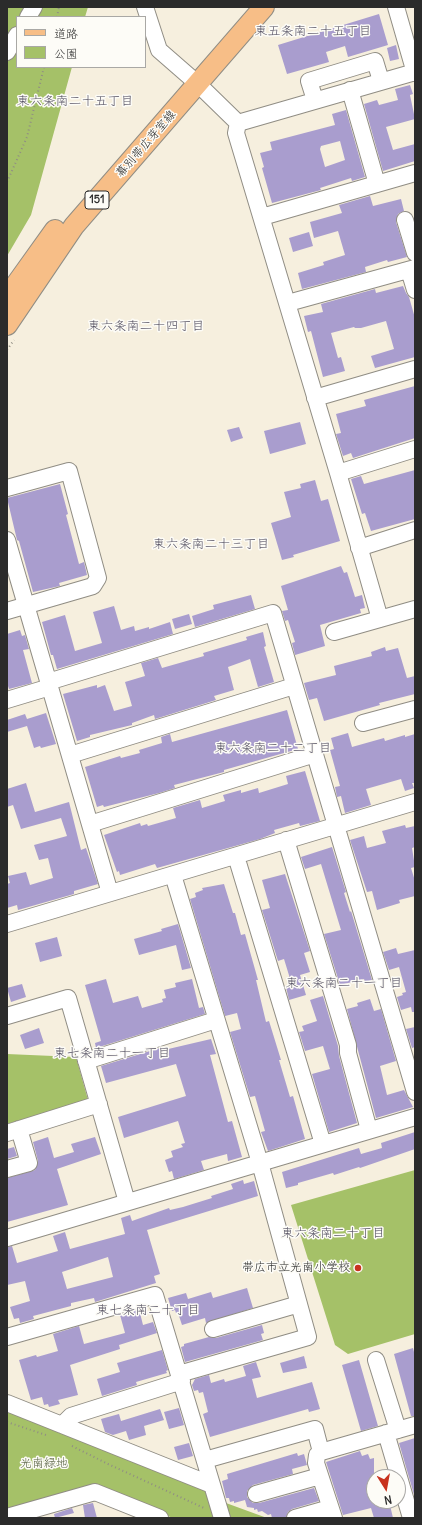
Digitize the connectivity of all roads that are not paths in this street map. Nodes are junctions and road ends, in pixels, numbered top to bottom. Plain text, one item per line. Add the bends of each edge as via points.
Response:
1 (34, 7) edge
2 (145, 7) edge
3 (247, 7) edge
4 (264, 7) edge
5 (396, 7) edge
6 (29, 16) edge
7 (16, 37) edge
8 (7, 52) edge
9 (415, 72) edge
10 (193, 80) junction
11 (381, 81) junction
12 (350, 90) junction
13 (315, 100) junction
14 (238, 123) junction
15 (415, 174) edge
16 (377, 184) junction
17 (262, 217) junction
18 (405, 220) dead end
19 (415, 253) edge
20 (412, 269) edge
21 (415, 290) edge
22 (7, 297) edge
23 (288, 303) junction
24 (7, 325) edge
25 (415, 369) edge
26 (315, 398) junction
27 (415, 449) edge
28 (338, 473) junction
29 (7, 488) edge
30 (415, 530) edge
31 (7, 540) edge
32 (360, 548) junction
33 (26, 606) junction
34 (415, 609) edge
35 (7, 611) edge
36 (380, 619) junction
37 (334, 632) dead end
38 (49, 685) junction
39 (294, 686) junction
40 (7, 700) edge
41 (415, 709) edge
42 (363, 723) dead end
43 (314, 754) junction
44 (70, 755) junction
45 (415, 802) edge
46 (90, 824) junction
47 (337, 826) junction
48 (286, 840) junction
49 (236, 856) junction
50 (173, 875) junction
51 (110, 893) junction
52 (7, 924) edge
53 (7, 1016) edge
54 (216, 1020) junction
55 (86, 1061) junction
56 (415, 1092) edge
57 (99, 1104) junction
58 (415, 1116) edge
59 (369, 1130) junction
60 (13, 1131) edge
61 (323, 1144) junction
62 (260, 1163) junction
63 (7, 1169) edge
64 (127, 1202) junction
65 (7, 1238) edge
66 (299, 1304) junction
67 (213, 1329) dead end
68 (8, 1334) edge
69 (376, 1360) dead end
70 (180, 1378) junction
71 (7, 1403) edge
72 (62, 1425) junction
73 (415, 1425) edge
74 (392, 1432) junction
75 (322, 1452) junction
76 (205, 1460) junction
77 (320, 1476) junction
78 (212, 1485) junction
79 (256, 1494) dead end
80 (332, 1513) edge
81 (222, 1517) edge
82 (7, 1518) edge
83 (160, 1518) edge
84 (295, 1518) edge
85 (411, 1518) edge

1 - 6 street
2 - 10 street via 160,50
3 - 10 main road, 幕別帯広芽室線 / 151
4 - 10 main road, 幕別帯広芽室線 / 151
5 - 9 street
7 - 8 street
9 - 11 street
10 - 14 street
10 - 22 main road, 幕別帯広芽室線 / 151 via 63,220
10 - 24 main road, 幕別帯広芽室線 / 151 via 74,226
11 - 12 street
11 - 13 street via 375,62 368,64 309,81
12 - 13 street
12 - 16 street
13 - 14 street
14 - 17 street via 236,133
15 - 16 street
16 - 17 street
17 - 23 street
18 - 19 street
20 - 21 street
20 - 23 street
23 - 26 street
25 - 26 street
26 - 28 street
27 - 28 street
28 - 32 street
29 - 33 street via 68,470 98,578 93,586
30 - 32 street
31 - 33 street
32 - 36 street
33 - 35 street
33 - 38 street
34 - 36 street
36 - 37 street
38 - 39 street via 273,614
38 - 40 street
38 - 44 street
39 - 43 street
39 - 44 street
41 - 42 street
43 - 46 street
43 - 47 street
44 - 46 street
45 - 47 street
46 - 51 street
47 - 48 street
47 - 56 street
48 - 49 street
48 - 59 street via 348,1045
49 - 50 street
49 - 61 street
50 - 51 street
50 - 54 street
51 - 52 street
53 - 55 street via 68,998
54 - 55 street
54 - 62 street
55 - 57 street
57 - 60 street
57 - 64 street
58 - 59 street
59 - 61 street
60 - 63 street via 29,1163
61 - 62 street
62 - 64 street
62 - 66 street
64 - 65 street
66 - 67 street
66 - 70 street via 308,1337
68 - 70 street via 156,1295
69 - 74 street
70 - 72 street via 72,1416
70 - 76 street
71 - 72 street
72 - 78 street
73 - 74 street
74 - 75 street
74 - 85 street
75 - 76 street via 315,1429
75 - 77 street via 317,1455 316,1463
76 - 78 street
77 - 79 street
77 - 80 street
78 - 81 street
80 - 84 street
82 - 83 street via 95,1492

